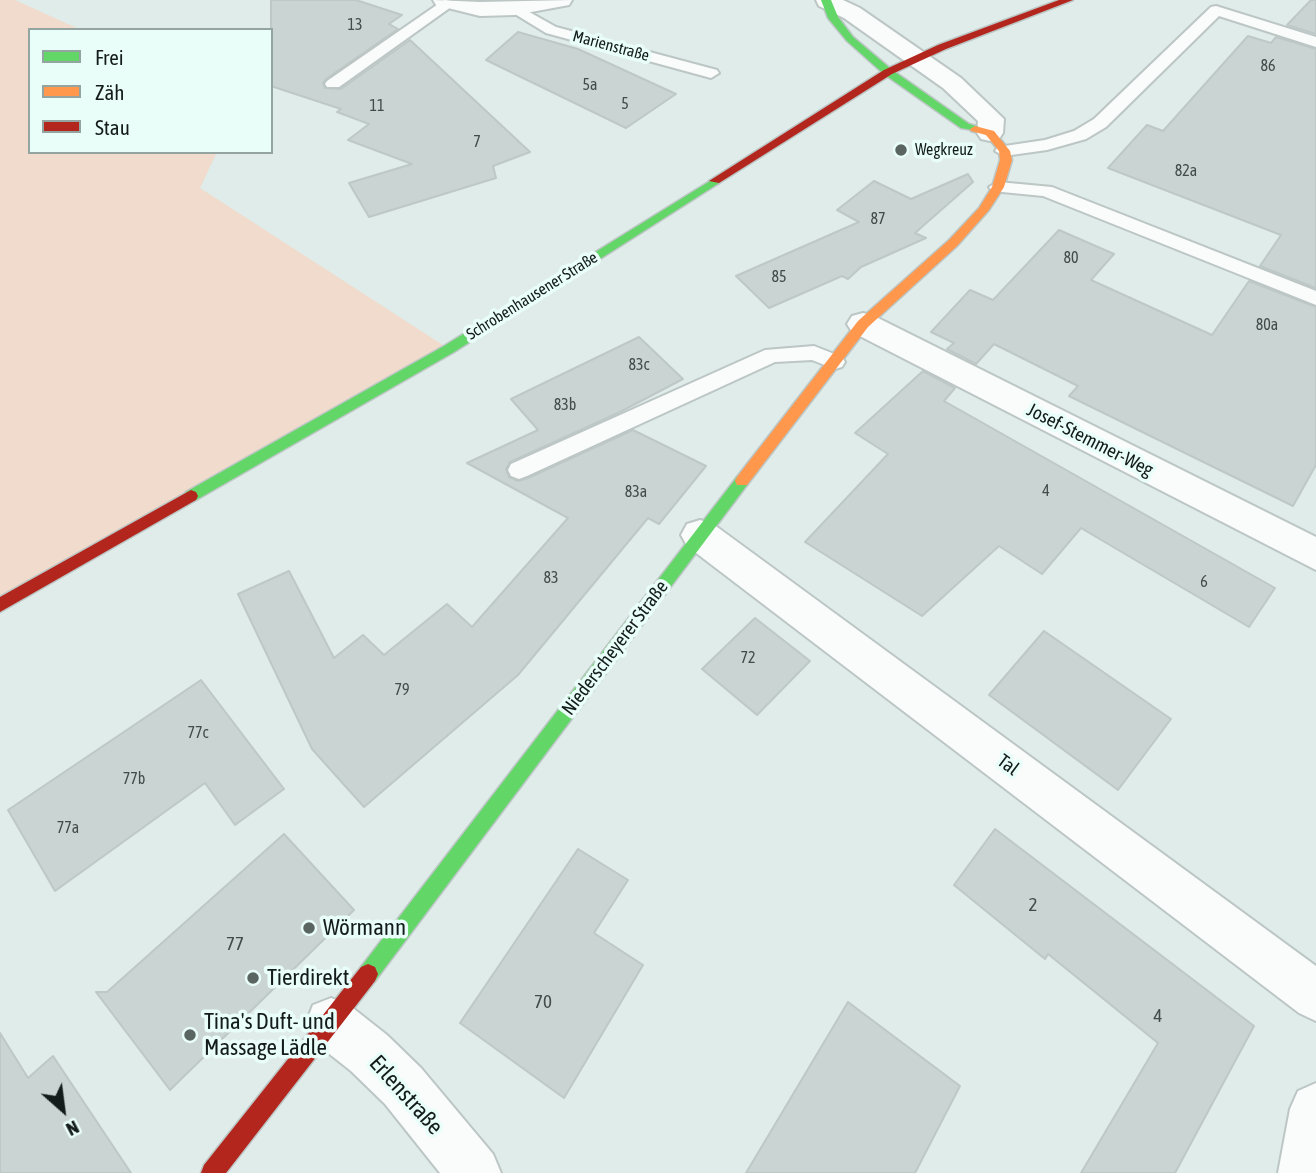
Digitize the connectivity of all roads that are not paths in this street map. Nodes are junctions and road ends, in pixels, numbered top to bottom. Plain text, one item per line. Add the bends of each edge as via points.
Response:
1 (561, 0) edge
2 (1068, 0) edge
3 (447, 1) edge
4 (826, 1) edge
5 (514, 8) junction
6 (1316, 42) edge
7 (919, 57) junction
8 (888, 72) junction
9 (711, 73) dead end
10 (333, 84) dead end
11 (997, 142) junction
12 (998, 187) junction
13 (1316, 298) edge
14 (863, 324) junction
15 (835, 362) junction
16 (519, 470) dead end
17 (700, 535) junction
18 (1316, 555) edge
19 (0, 605) edge
20 (1316, 996) edge
21 (331, 1023) junction
22 (1316, 1109) edge
23 (212, 1173) edge
24 (474, 1173) edge
25 (1305, 1173) edge

1 - 5 street
2 - 7 street, Schrobenhausener Straße
3 - 5 street via 480,9
3 - 10 lane
4 - 7 street
4 - 8 street via 850,38
5 - 9 lane, Marienstraße via 551,30
6 - 11 lane via 1216,10 1100,123 1047,145
7 - 8 street, Schrobenhausener Straße
7 - 11 street via 974,101 990,119
8 - 11 street via 965,127
8 - 19 street, Schrobenhausener Straße via 449,349
11 - 12 street, Niederscheyerer Straße via 1006,160
12 - 13 lane via 1046,191
12 - 14 street, Niederscheyerer Straße via 953,243
14 - 15 street, Niederscheyerer Straße
14 - 18 street, Josef-Stemmer-Weg
15 - 16 lane via 814,353 772,355
15 - 17 street, Niederscheyerer Straße
17 - 20 street, Tal
17 - 21 street, Niederscheyerer Straße
21 - 23 street, Niederscheyerer Straße
21 - 24 street, Erlenstraße via 403,1086
22 - 25 street

